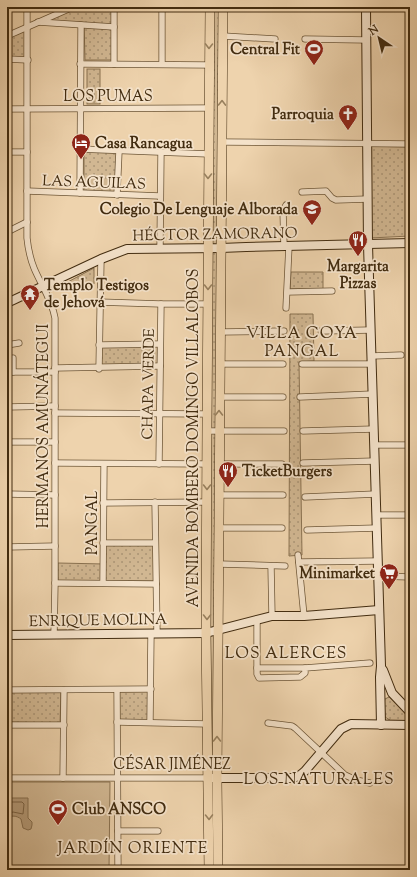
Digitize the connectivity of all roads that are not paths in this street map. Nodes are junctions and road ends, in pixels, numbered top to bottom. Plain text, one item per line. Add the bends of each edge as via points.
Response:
1 (27, 7) edge
2 (72, 7) edge
3 (114, 7) edge
4 (162, 7) edge
5 (210, 7) edge
6 (223, 7) edge
7 (366, 7) edge
8 (38, 22) junction
9 (81, 25) junction
10 (28, 27) junction
11 (114, 27) junction
12 (7, 36) edge
13 (223, 36) junction
14 (275, 39) dead end
15 (305, 39) dead end
16 (366, 40) junction
17 (7, 59) edge
18 (28, 60) junction
19 (80, 64) junction
20 (114, 64) junction
21 (162, 64) junction
22 (209, 65) junction
23 (7, 108) edge
24 (80, 108) junction
25 (209, 108) junction
26 (27, 109) junction
27 (222, 142) junction
28 (367, 143) junction
29 (410, 144) edge
30 (80, 149) junction
31 (119, 151) junction
32 (7, 152) edge
33 (27, 152) junction
34 (161, 152) junction
35 (209, 154) junction
36 (27, 191) junction
37 (302, 192) dead end
38 (80, 193) junction
39 (117, 195) junction
40 (160, 196) junction
41 (368, 199) junction
42 (286, 205) dead end
43 (27, 222) junction
44 (7, 232) edge
45 (410, 243) edge
46 (368, 245) junction
47 (286, 246) junction
48 (160, 248) junction
49 (208, 248) junction
50 (221, 248) junction
51 (101, 259) junction
52 (42, 286) junction
53 (332, 291) dead end
54 (288, 292) junction
55 (99, 302) junction
56 (7, 303) edge
57 (161, 304) junction
58 (208, 304) junction
59 (286, 308) dead end
60 (371, 330) junction
61 (284, 331) dead end
62 (321, 331) dead end
63 (220, 332) junction
64 (19, 343) dead end
65 (160, 344) junction
66 (7, 345) edge
67 (99, 345) junction
68 (401, 355) dead end
69 (13, 358) dead end
70 (372, 360) junction
71 (220, 364) junction
72 (283, 364) dead end
73 (302, 364) dead end
74 (160, 366) junction
75 (99, 368) junction
76 (55, 370) junction
77 (10, 372) edge
78 (373, 394) junction
79 (220, 397) junction
80 (283, 397) dead end
81 (300, 397) dead end
82 (7, 406) edge
83 (55, 409) junction
84 (160, 414) junction
85 (207, 414) junction
86 (374, 429) junction
87 (207, 431) junction
88 (219, 431) junction
89 (284, 431) dead end
90 (303, 431) dead end
91 (7, 442) edge
92 (55, 442) junction
93 (375, 445) junction
94 (410, 445) edge
95 (375, 461) junction
96 (55, 463) junction
97 (304, 463) dead end
98 (104, 464) junction
99 (159, 464) junction
100 (207, 464) junction
101 (219, 464) junction
102 (282, 464) dead end
103 (7, 494) edge
104 (376, 494) junction
105 (55, 495) junction
106 (219, 495) junction
107 (283, 495) dead end
108 (305, 497) dead end
109 (155, 502) junction
110 (207, 502) junction
111 (103, 503) junction
112 (377, 515) junction
113 (410, 515) edge
114 (219, 528) junction
115 (282, 528) dead end
116 (377, 528) junction
117 (307, 530) dead end
118 (103, 543) junction
119 (156, 543) junction
120 (55, 546) junction
121 (7, 547) edge
122 (298, 555) dead end
123 (378, 561) junction
124 (299, 562) junction
125 (218, 564) junction
126 (271, 566) junction
127 (285, 566) dead end
128 (379, 576) junction
129 (410, 577) edge
130 (55, 583) junction
131 (103, 583) junction
132 (156, 584) junction
133 (379, 610) junction
134 (272, 616) junction
135 (304, 616) junction
136 (256, 619) junction
137 (218, 630) junction
138 (154, 633) junction
139 (206, 633) junction
140 (54, 634) junction
141 (7, 635) edge
142 (370, 663) dead end
143 (382, 666) junction
144 (257, 668) junction
145 (306, 668) junction
146 (151, 689) junction
147 (7, 690) edge
148 (64, 690) junction
149 (117, 690) junction
150 (392, 694) junction
151 (381, 696) junction
152 (410, 712) edge
153 (117, 722) junction
154 (150, 722) junction
155 (268, 723) dead end
156 (208, 724) junction
157 (7, 725) edge
158 (64, 725) junction
159 (381, 725) junction
160 (410, 725) edge
161 (320, 752) junction
162 (7, 778) edge
163 (63, 778) junction
164 (117, 778) junction
165 (213, 778) junction
166 (370, 783) dead end
167 (118, 831) junction
168 (158, 832) dead end
169 (118, 870) edge
170 (209, 870) edge
171 (218, 870) edge

1 - 10 street, HERMANOS AMUNÁTEGUI
2 - 8 street
3 - 11 street
4 - 21 street
5 -> 22 main road, AVENIDA BOMBERO DOMINGO VILLALOBOS
6 - 13 main road, AVENIDA BOMBERO DOMINGO VILLALOBOS
7 - 16 street
8 - 9 street
8 - 10 street
9 - 11 street
9 - 19 street
10 - 12 street
10 - 18 street, HERMANOS AMUNÁTEGUI
11 - 20 street
13 - 14 street
27 -> 13 main road, AVENIDA BOMBERO DOMINGO VILLALOBOS
15 - 16 street
16 - 28 street
17 - 18 street
18 - 26 street, HERMANOS AMUNÁTEGUI
19 - 20 street
19 - 24 street
20 - 21 street
21 - 22 street
22 - 25 main road, AVENIDA BOMBERO DOMINGO VILLALOBOS
23 - 26 street, LOS PUMAS
24 - 25 street, LOS PUMAS
24 - 26 street, LOS PUMAS
24 - 30 street
25 - 35 main road, AVENIDA BOMBERO DOMINGO VILLALOBOS
26 - 33 street, HERMANOS AMUNÁTEGUI
27 - 28 street
27 - 50 main road, AVENIDA BOMBERO DOMINGO VILLALOBOS
28 - 29 street
28 - 41 street
30 - 31 street
30 - 38 street
31 - 34 street
31 - 39 street
32 - 33 street
33 - 36 street, HERMANOS AMUNÁTEGUI
34 - 35 street
34 - 40 street
35 -> 49 main road, AVENIDA BOMBERO DOMINGO VILLALOBOS
36 - 38 street, LAS AGUILAS
36 - 43 street, HERMANOS AMUNÁTEGUI
37 - 41 street via 326,191 336,200
38 - 39 street, LAS AGUILAS
39 - 40 street, LAS AGUILAS
40 - 48 street
41 - 46 street
42 - 47 street via 283,211
43 - 44 street
43 - 52 street, HERMANOS AMUNÁTEGUI via 29,254
45 - 46 street, HÉCTOR ZAMORANO
46 - 47 street, HÉCTOR ZAMORANO
46 - 60 street
47 - 50 street, HÉCTOR ZAMORANO
47 - 54 street
48 - 49 street, HÉCTOR ZAMORANO
48 - 51 street, HÉCTOR ZAMORANO via 127,249
49 - 50 street, HÉCTOR ZAMORANO
49 -> 58 main road, AVENIDA BOMBERO DOMINGO VILLALOBOS
50 - 63 main road, AVENIDA BOMBERO DOMINGO VILLALOBOS
51 - 52 street, HÉCTOR ZAMORANO
51 - 55 street
52 - 56 street, HÉCTOR ZAMORANO
52 - 76 street, HERMANOS AMUNÁTEGUI via 55,318
53 - 54 street
54 - 59 street
55 - 57 street
55 - 67 street
57 - 58 street
57 - 65 street, CHAPA VERDE
58 - 85 main road, AVENIDA BOMBERO DOMINGO VILLALOBOS
60 - 62 street
60 - 70 street
61 - 63 street
63 - 71 main road, AVENIDA BOMBERO DOMINGO VILLALOBOS
64 - 66 street
65 - 67 street
65 - 74 street, CHAPA VERDE
67 - 75 street
68 - 70 street
69 - 77 street
70 - 73 street
70 - 78 street
71 - 72 street
71 - 79 main road, AVENIDA BOMBERO DOMINGO VILLALOBOS
74 - 75 street
74 - 84 street, CHAPA VERDE
75 - 76 street
76 - 77 street
76 - 83 street, HERMANOS AMUNÁTEGUI
78 - 81 street
78 - 86 street
79 - 80 street
88 -> 79 main road, AVENIDA BOMBERO DOMINGO VILLALOBOS
82 - 83 street
83 - 84 street
83 - 92 street, HERMANOS AMUNÁTEGUI
84 - 85 street
84 - 99 street, CHAPA VERDE
85 - 87 main road, AVENIDA BOMBERO DOMINGO VILLALOBOS
86 - 90 street
86 - 93 street
87 - 88 street
87 - 100 main road, AVENIDA BOMBERO DOMINGO VILLALOBOS
88 - 89 street
88 - 101 main road, AVENIDA BOMBERO DOMINGO VILLALOBOS
91 - 92 street
92 - 96 street, HERMANOS AMUNÁTEGUI
93 - 94 street
93 - 95 street
95 - 97 street
95 - 104 street
96 - 98 street
96 - 105 street, HERMANOS AMUNÁTEGUI
98 - 99 street
98 - 111 street, PANGAL
99 - 100 street
100 -> 110 main road, AVENIDA BOMBERO DOMINGO VILLALOBOS
101 - 102 street
101 - 106 main road, AVENIDA BOMBERO DOMINGO VILLALOBOS
103 - 105 street
104 - 108 street
104 - 112 street
105 - 120 street, HERMANOS AMUNÁTEGUI
106 - 107 street
106 - 114 main road, AVENIDA BOMBERO DOMINGO VILLALOBOS
109 - 110 street
109 - 111 street
109 - 119 street
110 -> 139 main road, AVENIDA BOMBERO DOMINGO VILLALOBOS
111 - 118 street, PANGAL
112 - 113 street
112 - 116 street
114 - 115 street
114 - 125 main road, AVENIDA BOMBERO DOMINGO VILLALOBOS
116 - 117 street
116 - 123 street
118 - 119 street
118 - 131 street, PANGAL
119 - 132 street
120 - 121 street
120 - 130 street, HERMANOS AMUNÁTEGUI
122 - 124 street
123 - 124 street
123 - 128 street
124 - 135 street
125 - 126 street
125 - 137 main road, AVENIDA BOMBERO DOMINGO VILLALOBOS
126 - 127 street
126 - 134 street
128 - 129 street
128 - 133 street
130 - 131 street
130 - 140 street, HERMANOS AMUNÁTEGUI
131 - 132 street
132 - 138 street
133 - 135 street, ENRIQUE MOLINA
133 - 143 street
134 - 135 street, ENRIQUE MOLINA
134 - 136 street, ENRIQUE MOLINA
136 - 137 street, ENRIQUE MOLINA
136 - 144 street
137 - 139 street, ENRIQUE MOLINA
165 -> 137 main road, AVENIDA BOMBERO DOMINGO VILLALOBOS
138 - 139 street, ENRIQUE MOLINA
138 - 140 street, ENRIQUE MOLINA
138 - 146 street
139 - 156 main road, AVENIDA BOMBERO DOMINGO VILLALOBOS
140 - 141 street, ENRIQUE MOLINA
142 - 145 street
143 - 150 street
143 - 151 street
144 - 145 street
144 - 145 street via 257,674 262,679 300,677
146 - 149 street
146 - 154 street
147 - 148 street
148 - 149 street
148 - 158 street
149 - 153 street
150 - 151 street
150 - 152 street
151 - 159 street
153 - 154 street
153 - 164 street
154 - 156 street
155 - 161 street via 292,726
156 - 165 main road, AVENIDA BOMBERO DOMINGO VILLALOBOS
157 - 158 street
158 - 163 street
159 - 160 street, CÉSAR JIMÉNEZ
159 - 161 street, CÉSAR JIMÉNEZ via 346,726
161 - 165 street, CÉSAR JIMÉNEZ via 305,771 293,778
161 - 166 street via 345,775
162 - 163 street, CÉSAR JIMÉNEZ
163 - 164 street, CÉSAR JIMÉNEZ
164 - 165 street, CÉSAR JIMÉNEZ
164 - 167 street
165 -> 170 main road, AVENIDA BOMBERO DOMINGO VILLALOBOS
165 - 171 main road, AVENIDA BOMBERO DOMINGO VILLALOBOS
167 - 168 street
167 - 169 street

